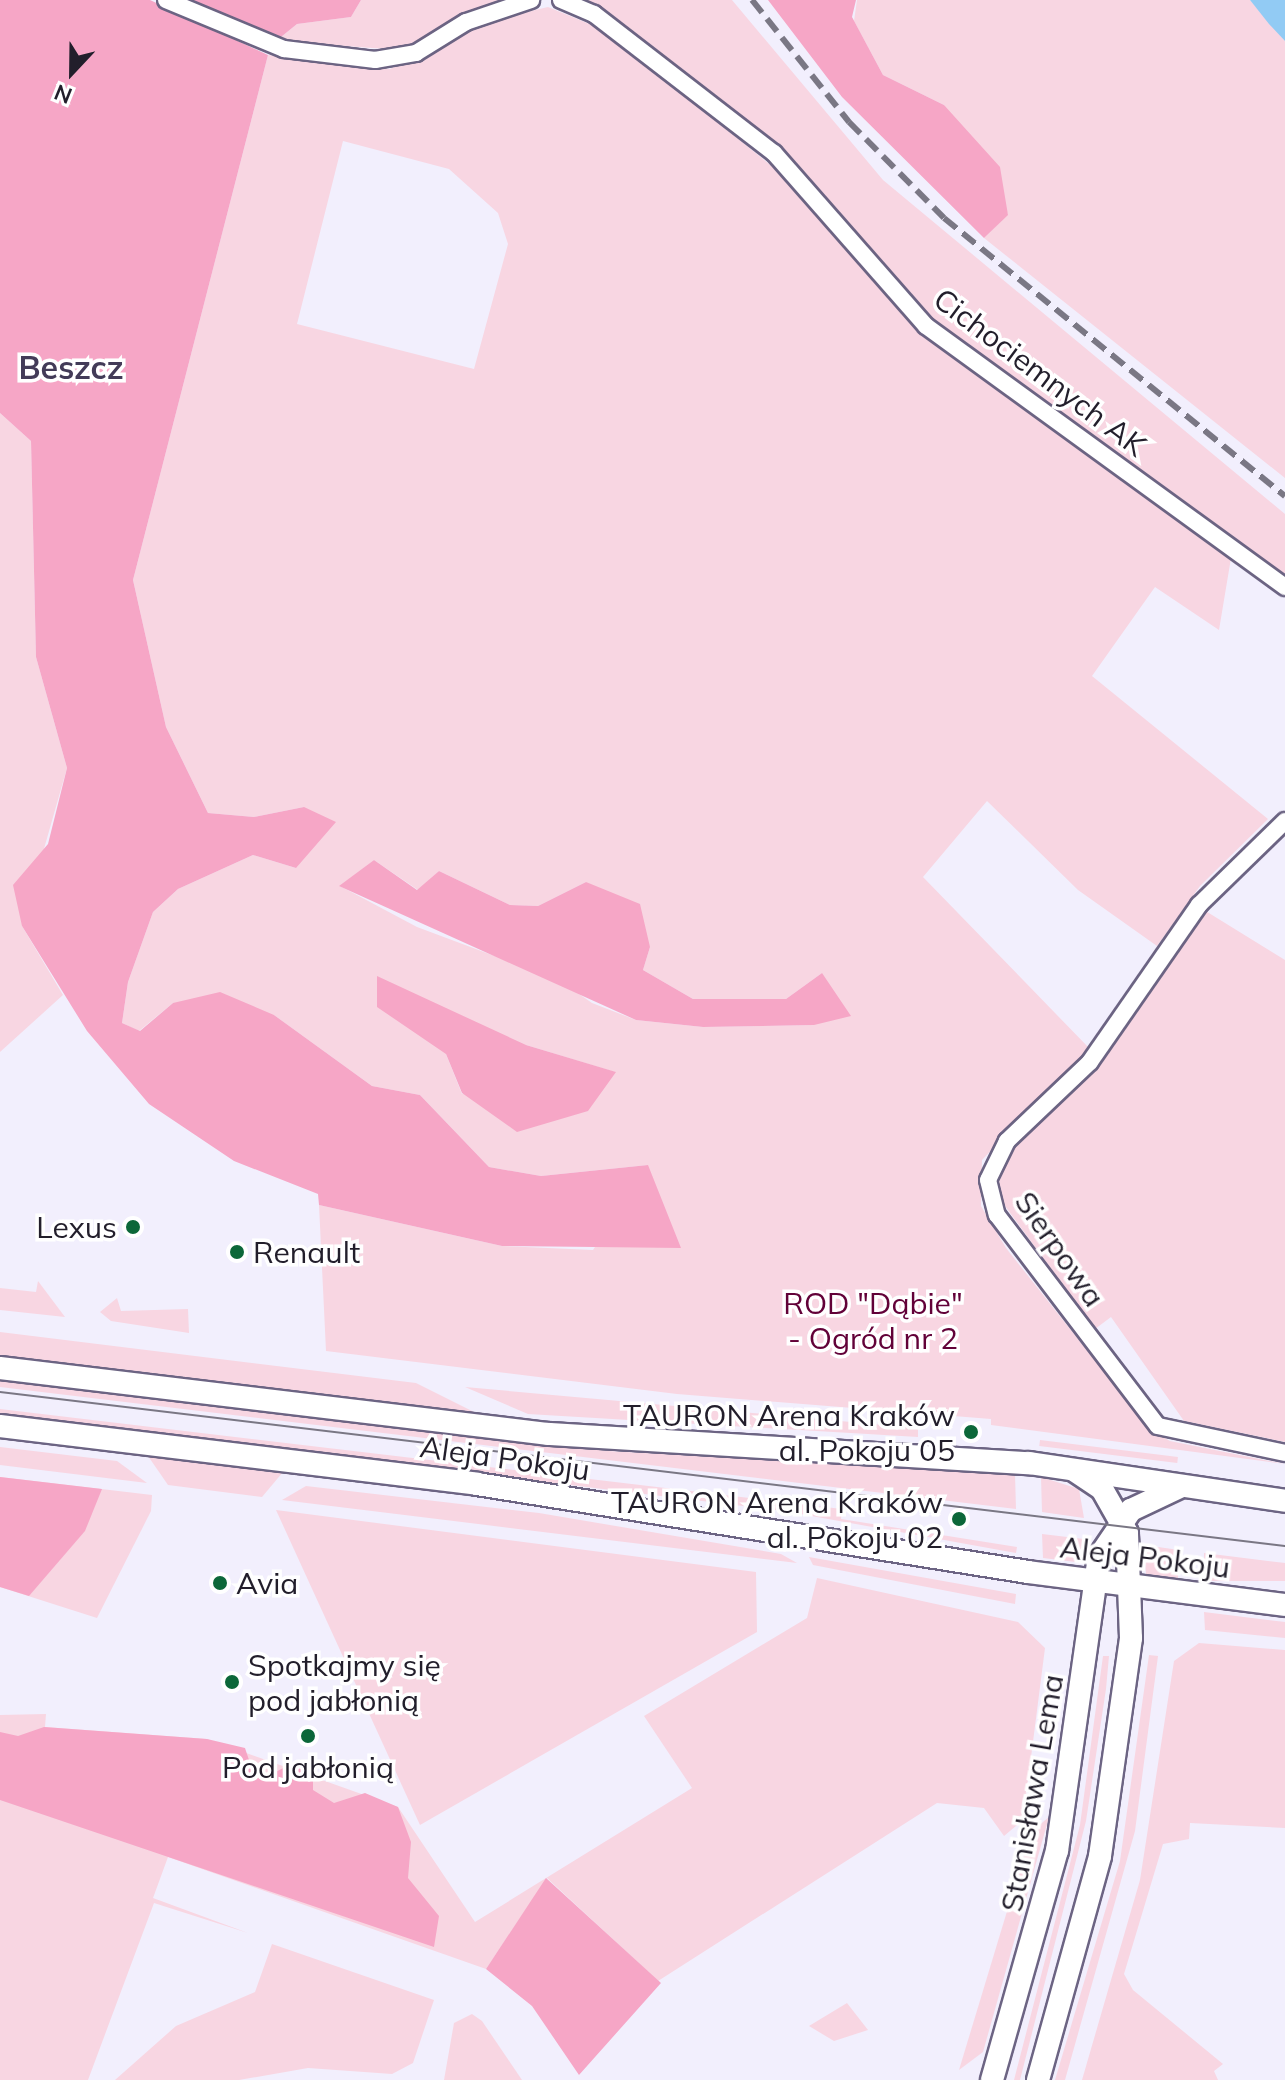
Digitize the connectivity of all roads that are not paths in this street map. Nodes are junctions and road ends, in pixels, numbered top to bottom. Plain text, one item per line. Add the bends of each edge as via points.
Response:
1 (166, 0) edge
2 (531, 0) edge
3 (561, 0) edge
4 (1285, 587) edge
5 (1285, 821) edge
6 (0, 1368) edge
7 (0, 1426) edge
8 (1285, 1453) edge
9 (1059, 1466) junction
10 (1185, 1485) junction
11 (1285, 1501) edge
12 (1121, 1518) junction
13 (1094, 1581) junction
14 (1133, 1587) junction
15 (1285, 1605) edge
16 (992, 2080) edge
17 (1038, 2080) edge

1 - 2 street via 284,49 375,60 416,53 466,22
3 - 4 street, Cichociemnych AK via 607,23 774,153 926,326
5 - 8 street, Sierpowa via 1199,905 1090,1062 1007,1141 988,1180 997,1215 1152,1421 1172,1433
6 - 9 main road, Aleja Pokoju via 549,1434
7 - 13 main road, Aleja Pokoju via 507,1488
9 - 10 main road, Aleja Pokoju
9 - 12 main road via 1095,1482
10 - 11 main road, Aleja Pokoju
10 - 12 main road
12 - 13 main road, Stanisława Lema via 1102,1547
12 - 14 main road
13 - 14 main road, Aleja Pokoju
13 - 16 main road, Stanisława Lema via 1063,1820
14 - 15 main road, Aleja Pokoju
14 - 17 main road via 1107,1818

